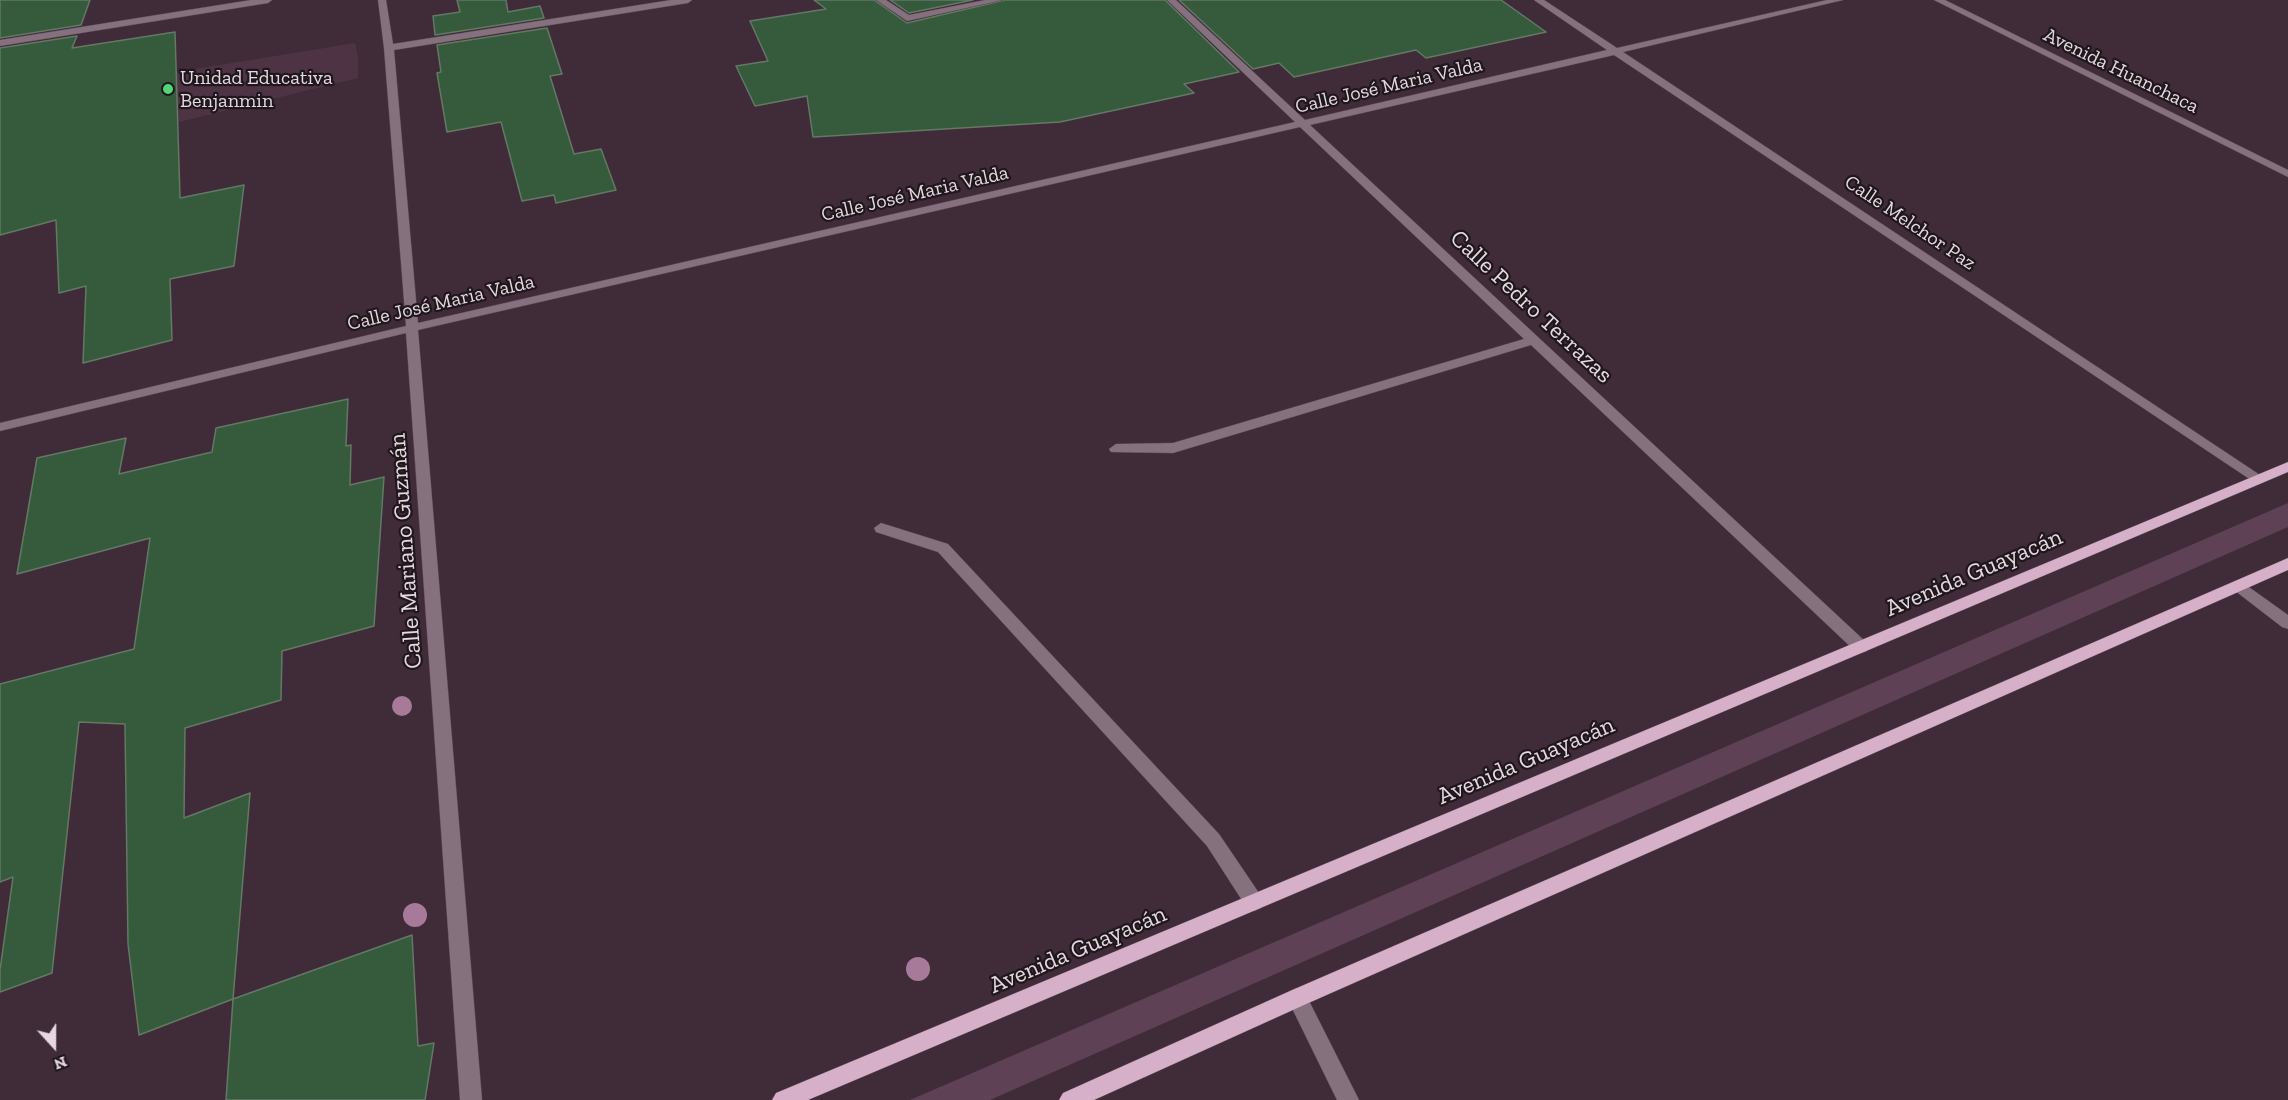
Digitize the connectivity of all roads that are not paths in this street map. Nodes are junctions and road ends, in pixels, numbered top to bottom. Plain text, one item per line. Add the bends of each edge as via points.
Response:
1 (268, 0) edge
2 (382, 0) edge
3 (688, 0) edge
4 (880, 0) edge
5 (999, 0) edge
6 (1171, 0) edge
7 (1538, 0) edge
8 (1839, 0) edge
9 (1938, 0) edge
10 (0, 43) edge
11 (389, 48) junction
12 (1617, 51) junction
13 (1302, 124) junction
14 (2288, 174) edge
15 (412, 328) junction
16 (1533, 340) junction
17 (0, 427) edge
18 (1116, 449) dead end
19 (2288, 467) edge
20 (2259, 479) junction
21 (881, 528) dead end
22 (2288, 564) edge
23 (2239, 586) junction
24 (2288, 623) edge
25 (1861, 646) junction
26 (1254, 902) junction
27 (1297, 998) junction
28 (471, 1100) edge
29 (783, 1100) edge
30 (1070, 1100) edge
31 (1348, 1100) edge

1 - 10 street
2 - 11 street, Calle Mariano Guzmán
3 - 11 street
4 - 5 street via 907,18
6 - 13 street, Calle Pedro Terrazas
7 - 12 street, Calle Melchor Paz
8 - 12 street, Calle José Maria Valda
9 - 14 street, Avenida Huanchaca
11 - 15 street, Calle Mariano Guzmán
12 - 13 street, Calle José Maria Valda
12 - 20 street, Calle Melchor Paz
13 - 15 street, Calle José Maria Valda
13 - 16 street, Calle Pedro Terrazas
15 - 17 street, Calle José Maria Valda
15 - 28 street, Calle Mariano Guzmán
16 - 18 street via 1173,448
16 - 25 street, Calle Pedro Terrazas
19 - 20 main road, Avenida Guayacán
20 - 25 main road, Avenida Guayacán
21 - 26 street via 943,548 1213,840
22 - 23 main road
23 - 24 street
23 - 27 main road
25 - 26 main road, Avenida Guayacán
26 - 29 main road, Avenida Guayacán
27 - 30 main road
27 - 31 street

